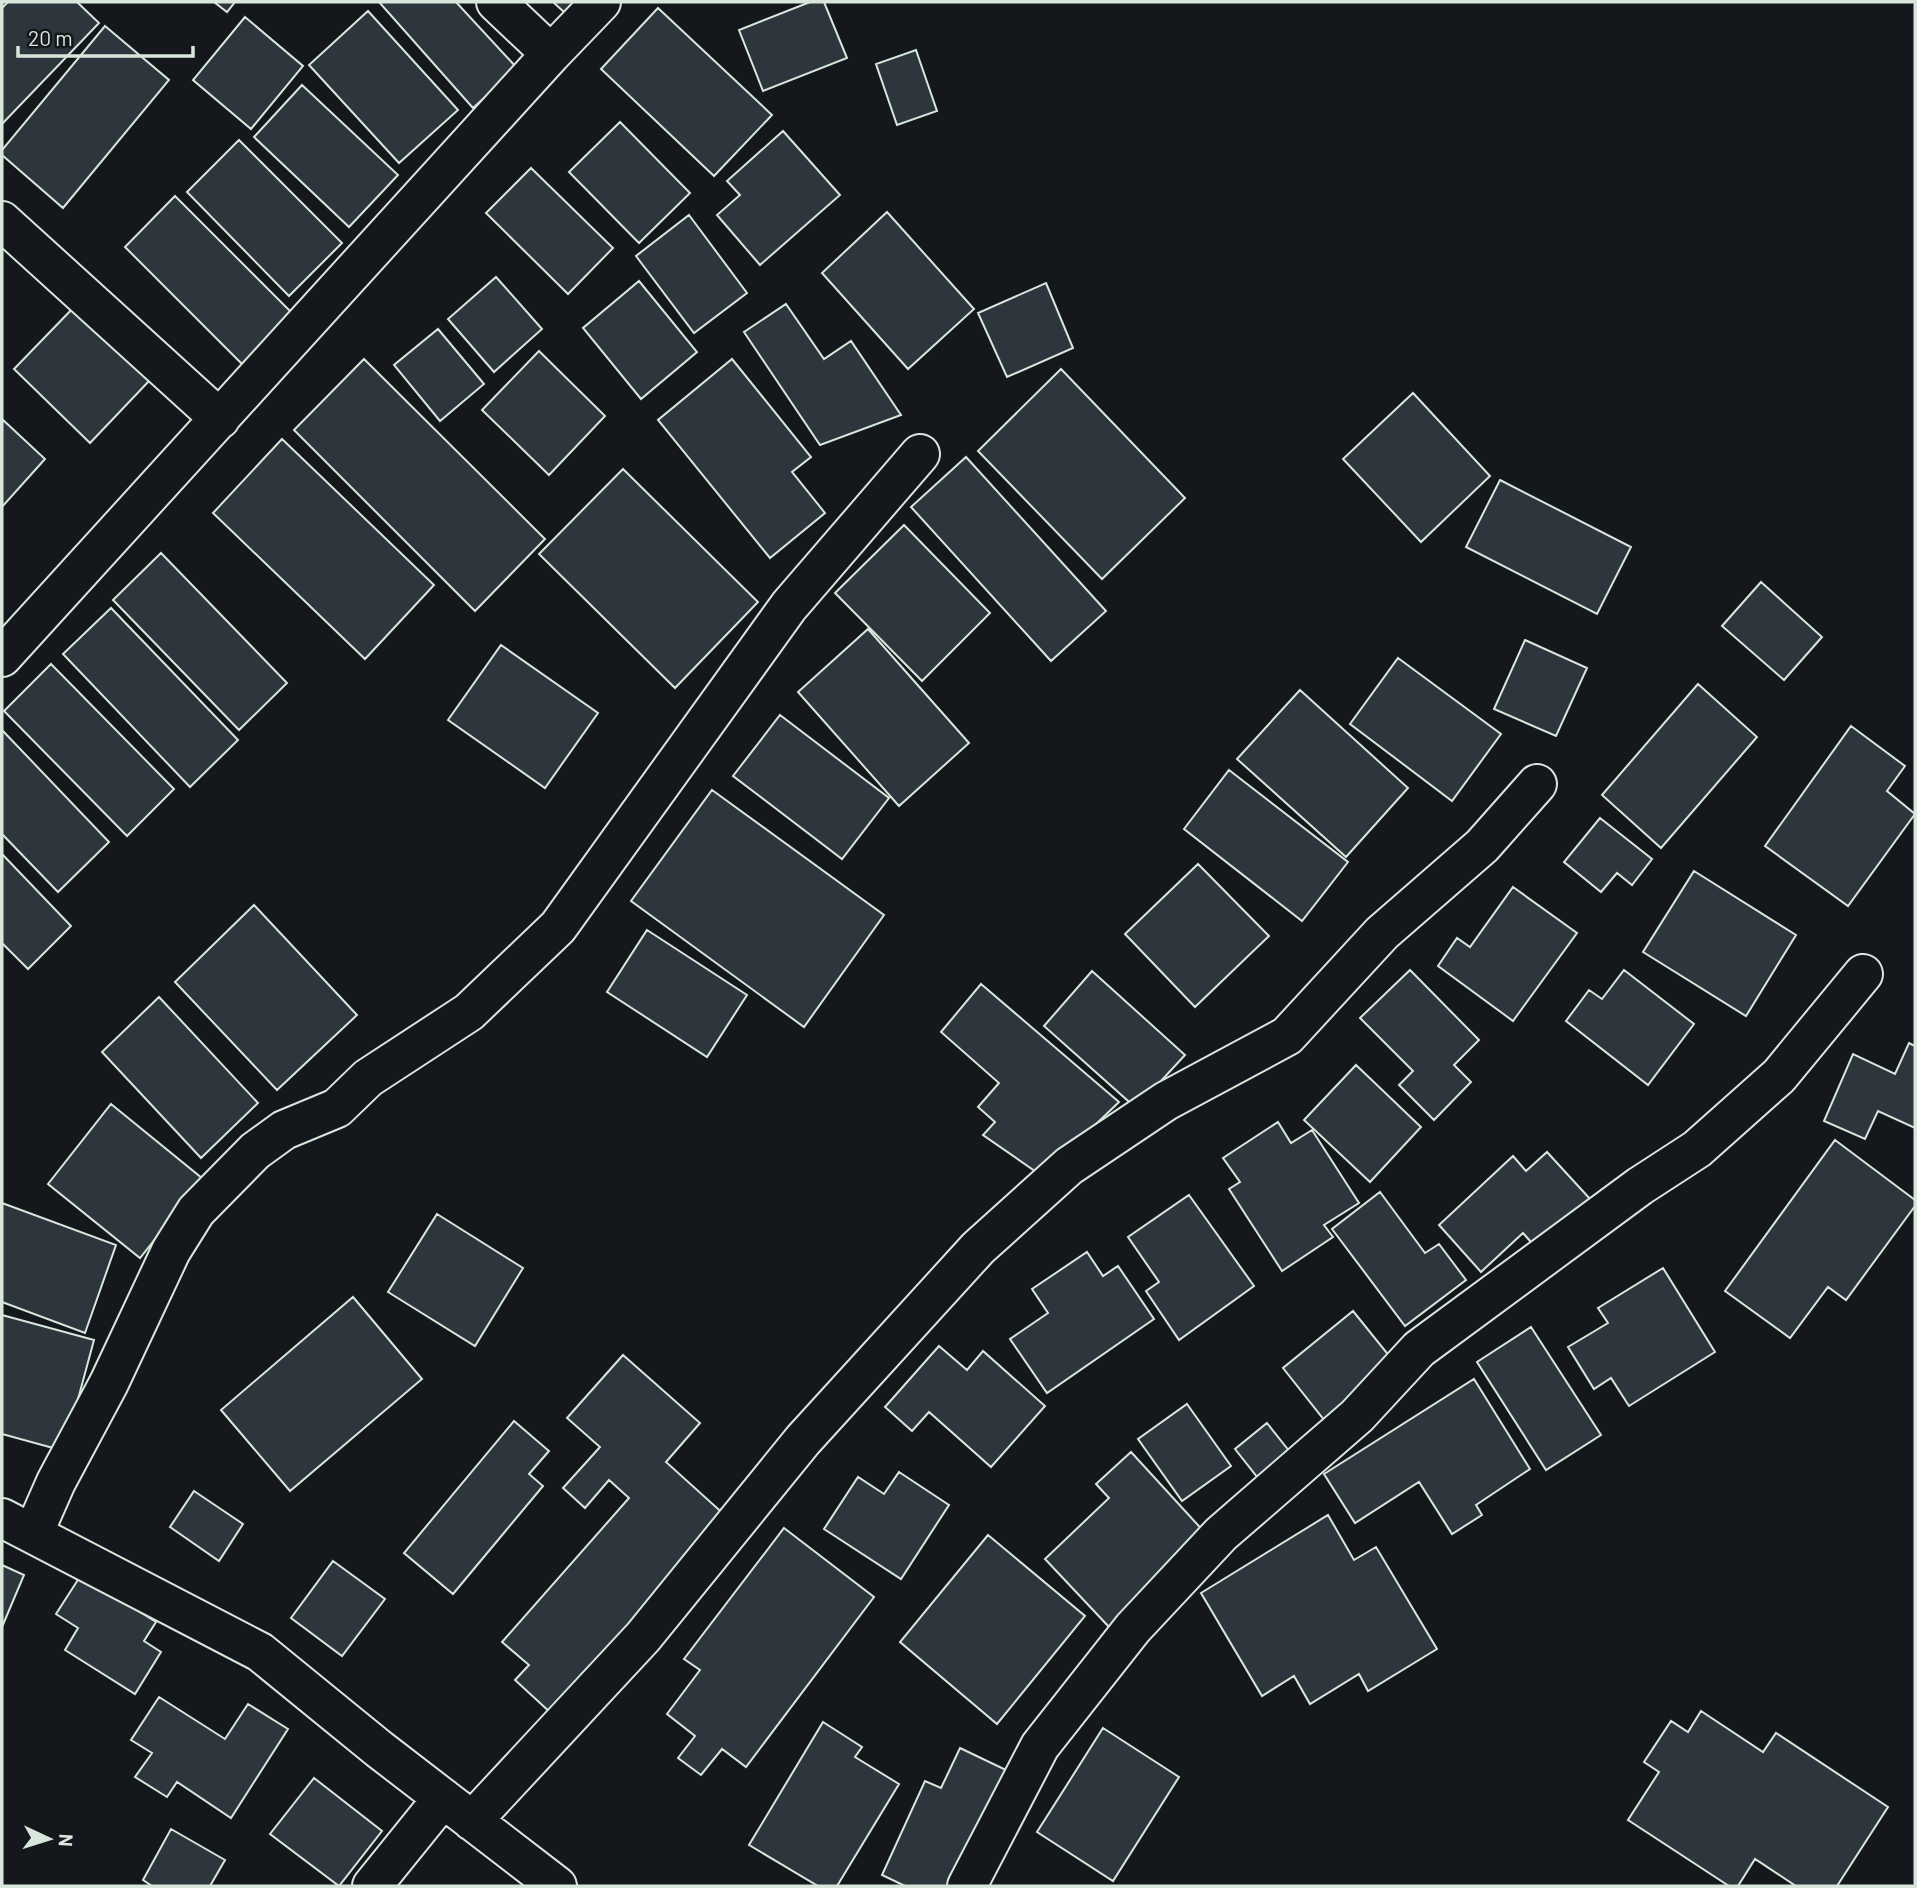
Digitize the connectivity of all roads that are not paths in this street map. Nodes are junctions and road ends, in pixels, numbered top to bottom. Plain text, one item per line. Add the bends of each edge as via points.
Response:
1 (496, 2) edge
2 (601, 2) edge
3 (551, 54) junction
4 (2, 221) edge
5 (220, 419) junction
6 (920, 454) dead end
7 (2, 657) edge
8 (1537, 784) dead end
9 (1863, 974) dead end
10 (18, 1525) edge
11 (457, 1809) junction
12 (372, 1886) edge
13 (557, 1886) edge
14 (967, 1886) edge

1 - 3 street
2 - 3 street
3 - 5 street
4 - 5 street
5 - 7 street
6 - 10 street via 789,606 558,927 469,1012 368,1078 337,1108 284,1130 255,1151 196,1211
8 - 11 street via 1482,846 1382,933 1287,1036 1166,1101 1069,1166 978,1248 803,1440 643,1637
9 - 14 street via 1779,1076 1697,1149 1419,1349 1357,1416 1221,1534 1133,1628 1040,1746
10 - 11 street via 260,1651
11 - 12 street
11 - 13 street

